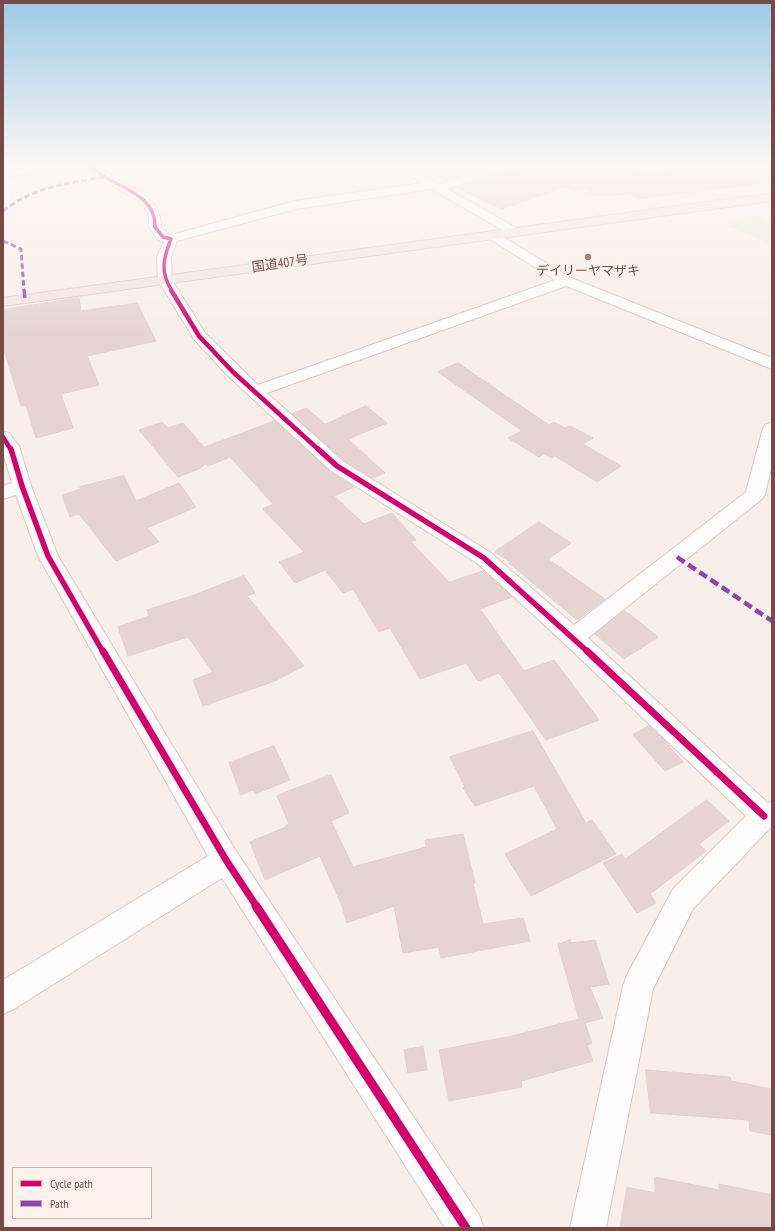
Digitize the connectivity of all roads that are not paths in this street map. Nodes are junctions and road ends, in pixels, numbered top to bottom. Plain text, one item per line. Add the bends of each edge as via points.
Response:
1 (156, 222) edge
2 (231, 222) edge
3 (497, 222) edge
4 (584, 222) edge
5 (513, 232) junction
6 (493, 235) junction
7 (171, 239) junction
8 (165, 280) junction
9 (566, 281) junction
10 (3, 302) edge
11 (772, 364) edge
12 (255, 392) junction
13 (772, 428) edge
14 (3, 437) edge
15 (12, 490) edge
16 (573, 638) junction
17 (768, 815) edge
18 (226, 860) junction
19 (3, 998) edge
20 (466, 1228) edge
21 (588, 1228) edge

1 - 7 street via 155,227 163,236
2 - 7 street
3 - 5 street
4 - 5 highway, 国道407号
5 - 6 highway, 国道407号
6 - 8 highway, 国道407号
6 - 9 street
7 - 8 street via 164,257
8 - 10 highway, 国道407号
8 - 12 street via 200,336
9 - 11 street
9 - 12 street
12 - 16 street via 337,466 484,558
13 - 16 street via 755,495
14 - 15 street via 10,446
15 - 18 street via 66,589
16 - 17 street
17 - 21 street via 683,899 638,986
18 - 19 street
18 - 20 street

